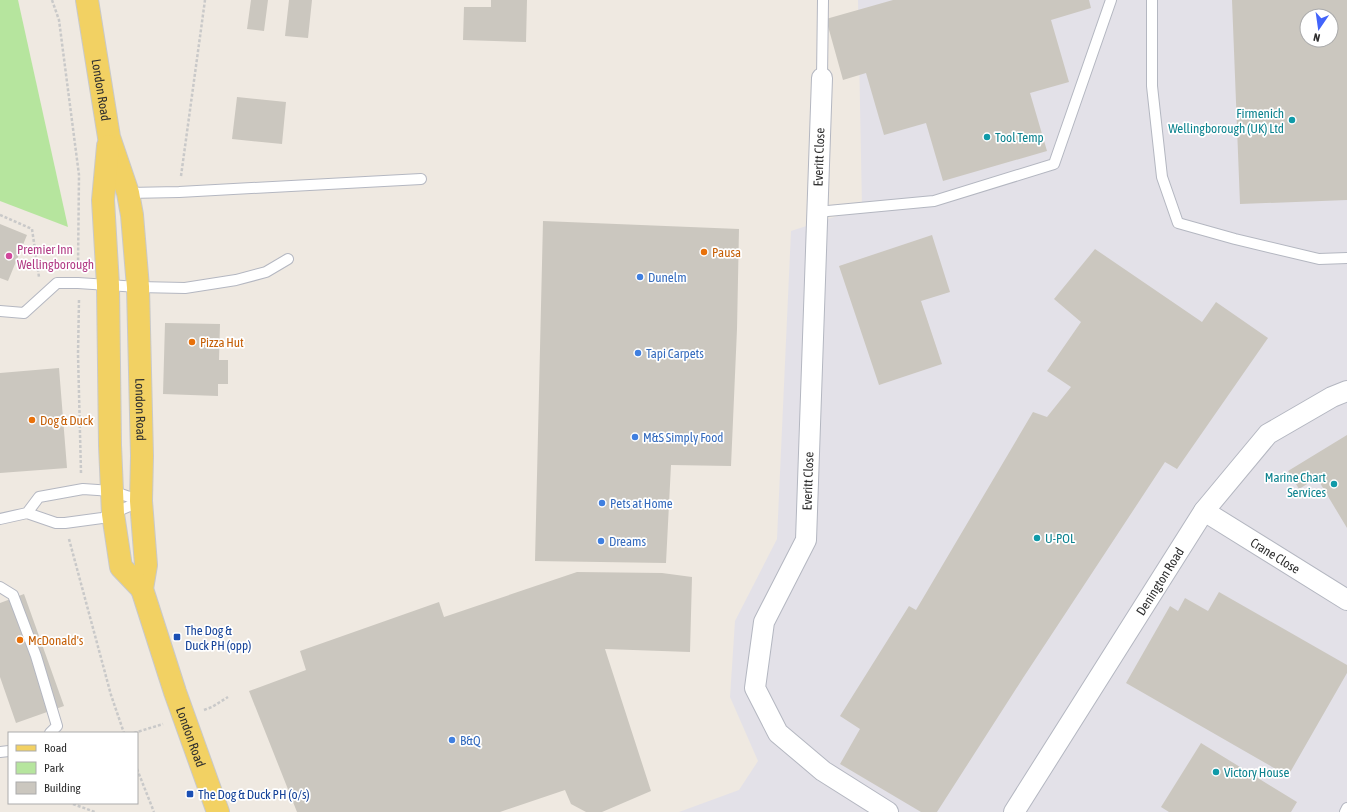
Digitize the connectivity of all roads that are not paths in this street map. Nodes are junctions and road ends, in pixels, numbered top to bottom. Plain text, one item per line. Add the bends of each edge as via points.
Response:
1 (87, 0) edge
2 (823, 0) edge
3 (1111, 0) edge
4 (1152, 0) edge
5 (822, 78) joint
6 (109, 137) junction
7 (421, 179) dead end
8 (128, 193) junction
9 (817, 212) junction
10 (1347, 258) edge
11 (288, 259) dead end
12 (108, 285) junction
13 (138, 288) junction
14 (0, 311) edge
15 (1347, 390) edge
16 (112, 491) junction
17 (141, 501) junction
18 (1204, 511) junction
19 (27, 513) junction
20 (113, 514) junction
21 (0, 519) edge
22 (0, 587) edge
23 (142, 589) junction
24 (1347, 600) edge
25 (51, 732) edge
26 (1347, 808) edge
27 (218, 812) edge
28 (888, 812) edge
29 (1014, 812) edge
30 (1345, 812) edge

1 - 6 main road, London Road
2 - 5 lane
3 - 9 lane via 1054,164 934,201
4 - 10 lane via 1152,86 1162,177 1178,223 1319,259
5 - 9 street, Everitt Close
6 - 8 main road, London Road
6 - 12 main road via 103,200
7 - 8 lane
8 - 13 main road, London Road
9 - 28 street, Everitt Close via 806,540 764,622 755,688 778,733 823,771
11 - 13 lane via 266,272 236,280 185,288
12 - 13 lane
12 - 14 lane via 57,283 24,313
12 - 16 main road
13 - 17 main road, London Road
15 - 18 street, Denington Road via 1268,434
16 - 17 lane
16 - 19 lane via 83,489 39,497
16 - 20 main road
17 - 20 lane
17 - 23 main road, London Road via 146,565
18 - 24 street, Crane Close
18 - 29 street, Denington Road
19 - 20 lane via 56,523 102,518
19 - 21 lane
20 - 23 main road via 121,567
22 - 25 lane via 13,595 36,656 56,726
23 - 27 main road, London Road
26 - 30 lane

